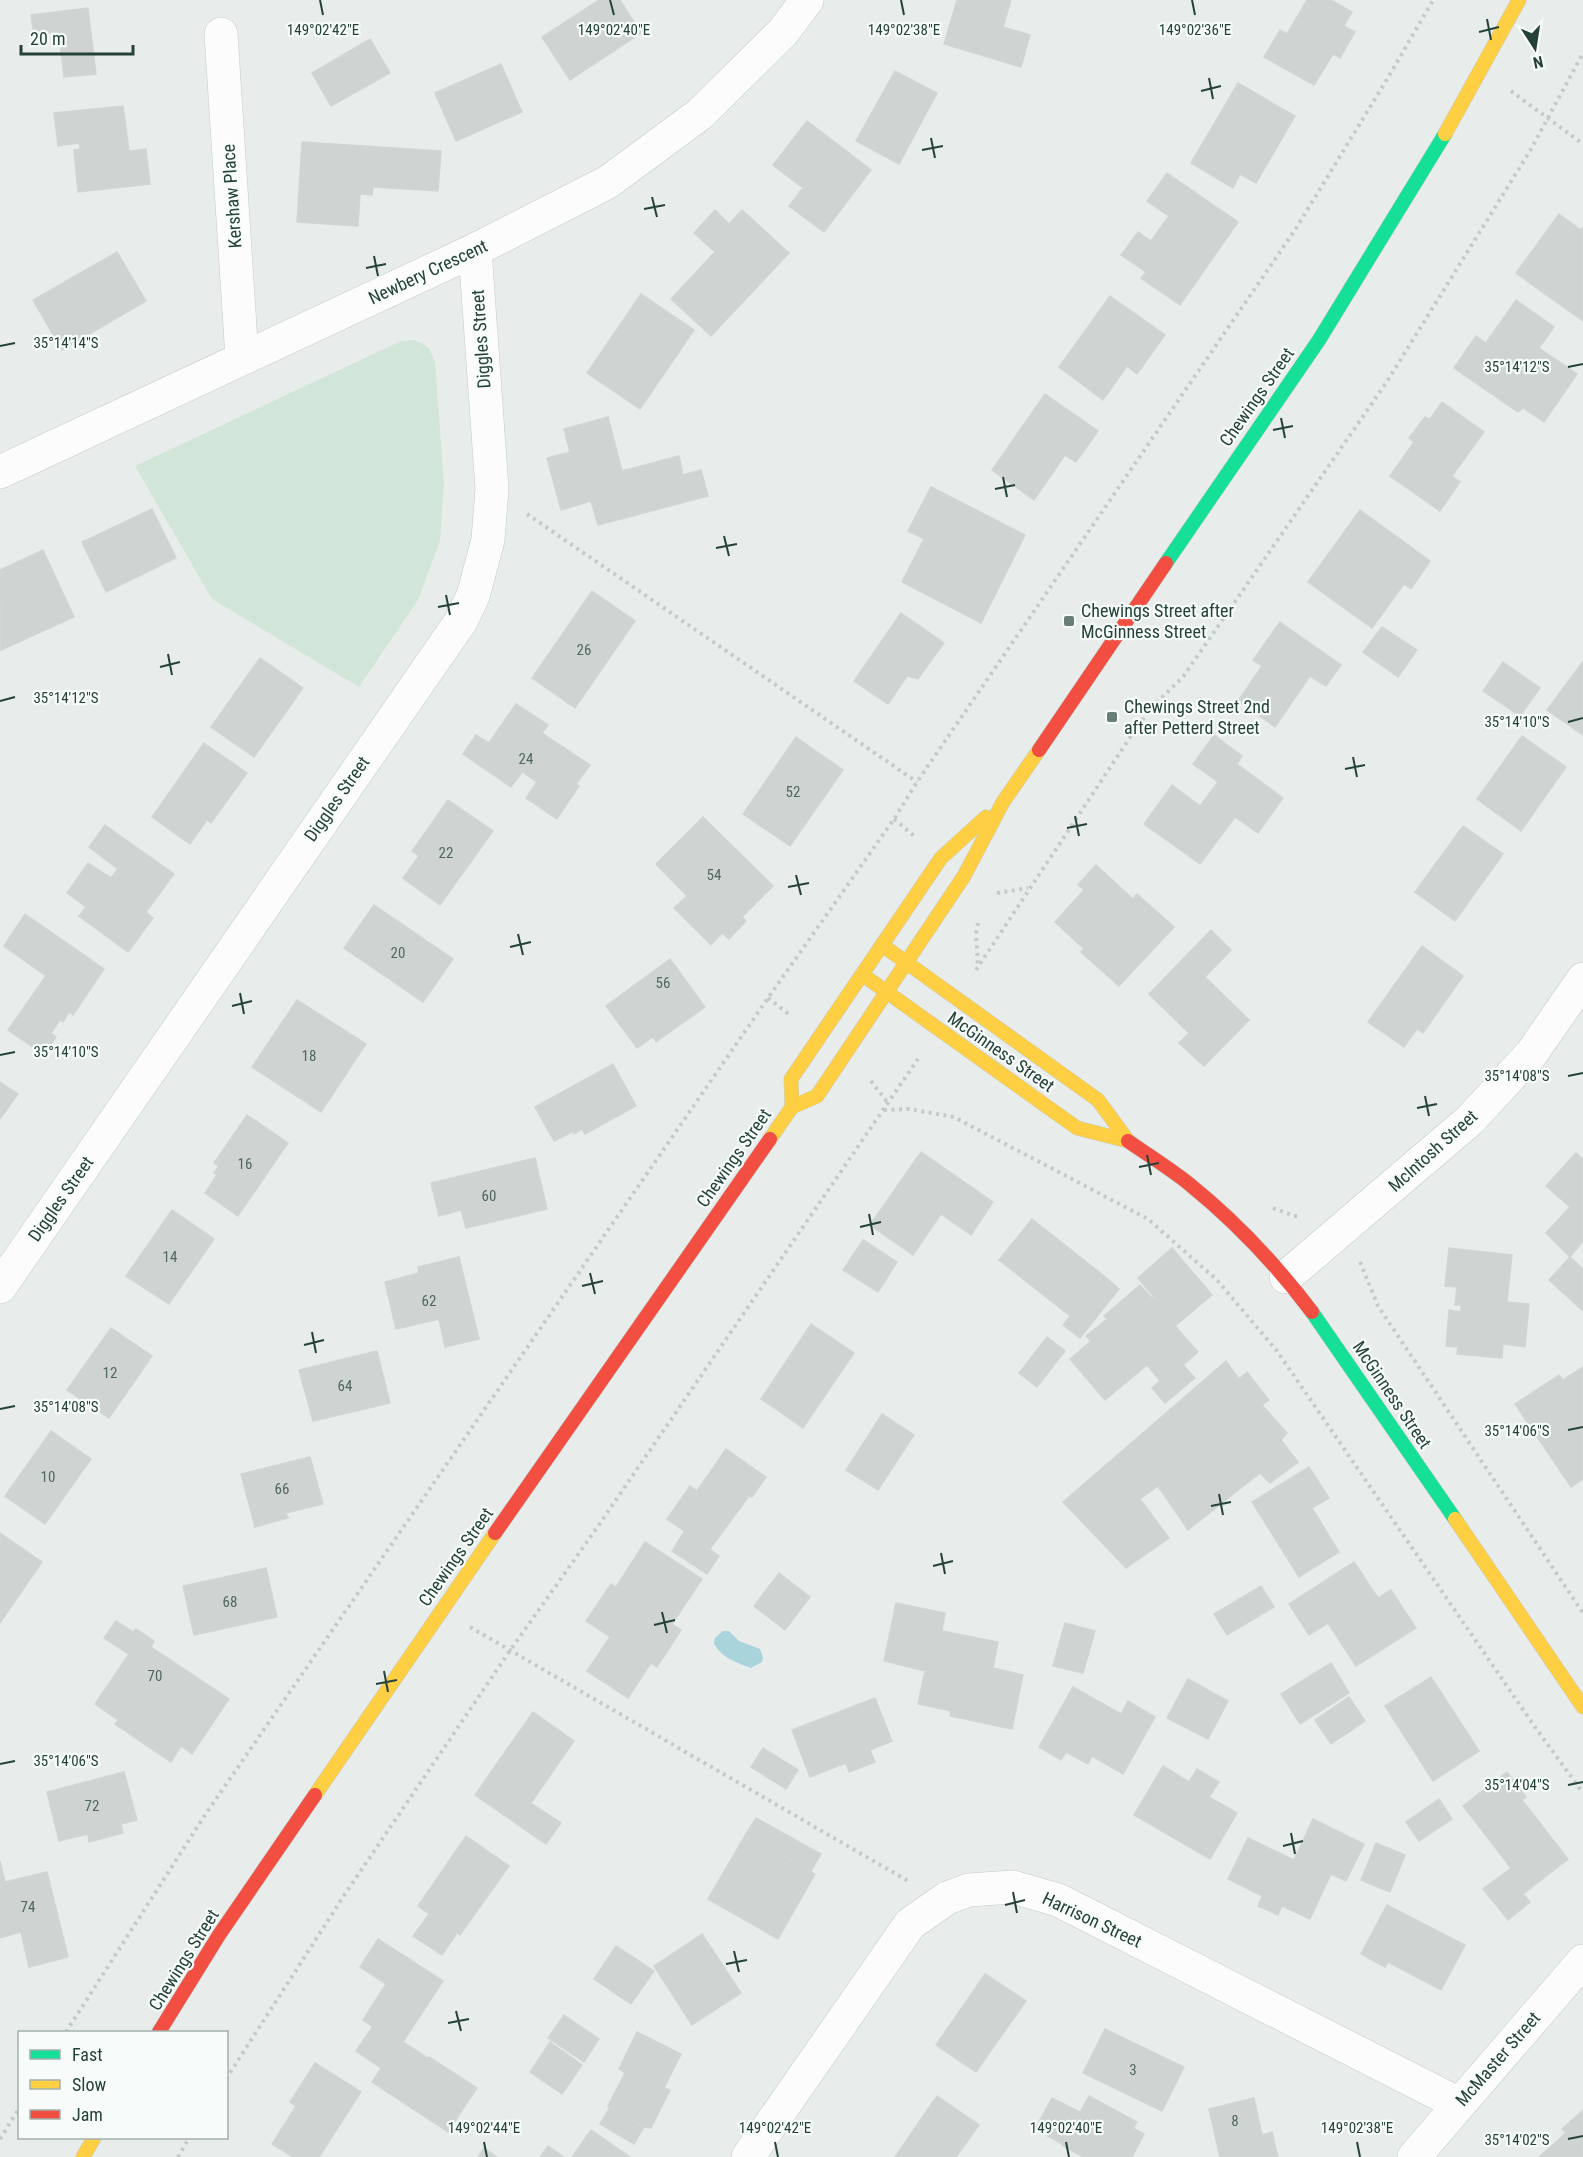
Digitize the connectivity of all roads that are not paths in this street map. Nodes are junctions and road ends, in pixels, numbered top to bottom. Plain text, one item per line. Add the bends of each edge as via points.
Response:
1 (807, 0) edge
2 (1519, 0) edge
3 (221, 34) dead end
4 (475, 250) junction
5 (242, 358) junction
6 (0, 472) edge
7 (1003, 802) junction
8 (882, 945) junction
9 (906, 963) junction
10 (862, 974) junction
11 (1583, 979) edge
12 (886, 992) junction
13 (792, 1107) junction
14 (1128, 1141) junction
15 (1286, 1277) junction
16 (0, 1287) edge
17 (1583, 1707) edge
18 (1583, 1961) edge
19 (160, 2031) edge
20 (1459, 2104) junction
21 (93, 2139) edge
22 (82, 2157) edge
23 (748, 2157) edge
24 (1414, 2157) edge

1 - 4 street, Newbery Crescent via 783,32 691,121 608,183
2 - 7 street, Chewings Street via 1441,141 1319,340
3 - 5 street, Kershaw Place
4 - 5 street, Newbery Crescent
4 - 16 street, Diggles Street via 492,489 488,540 472,596 460,621
5 - 6 street, Newbery Crescent
7 - 8 street, Chewings Street via 941,858
7 - 9 street, Chewings Street via 964,876
8 - 9 street, McGinness Street
8 - 10 street, Chewings Street
9 - 12 street, Chewings Street
9 - 14 street, McGinness Street via 1098,1100
10 - 12 street, McGinness Street
10 - 13 street, Chewings Street via 791,1079
11 - 15 street, McIntosh Street via 1532,1053 1470,1120
12 - 13 street, Chewings Street via 817,1096
12 - 14 street, McGinness Street via 1077,1128
13 - 19 street, Chewings Street via 441,1610 219,1935
14 - 15 street, McGinness Street via 1187,1182 1255,1243
15 - 17 street, McGinness Street
18 - 20 street, McMaster Street
20 - 23 street, Harrison Street via 1058,1900 1013,1887 969,1890 942,1901 910,1924
20 - 24 street, McMaster Street
21 - 22 street

